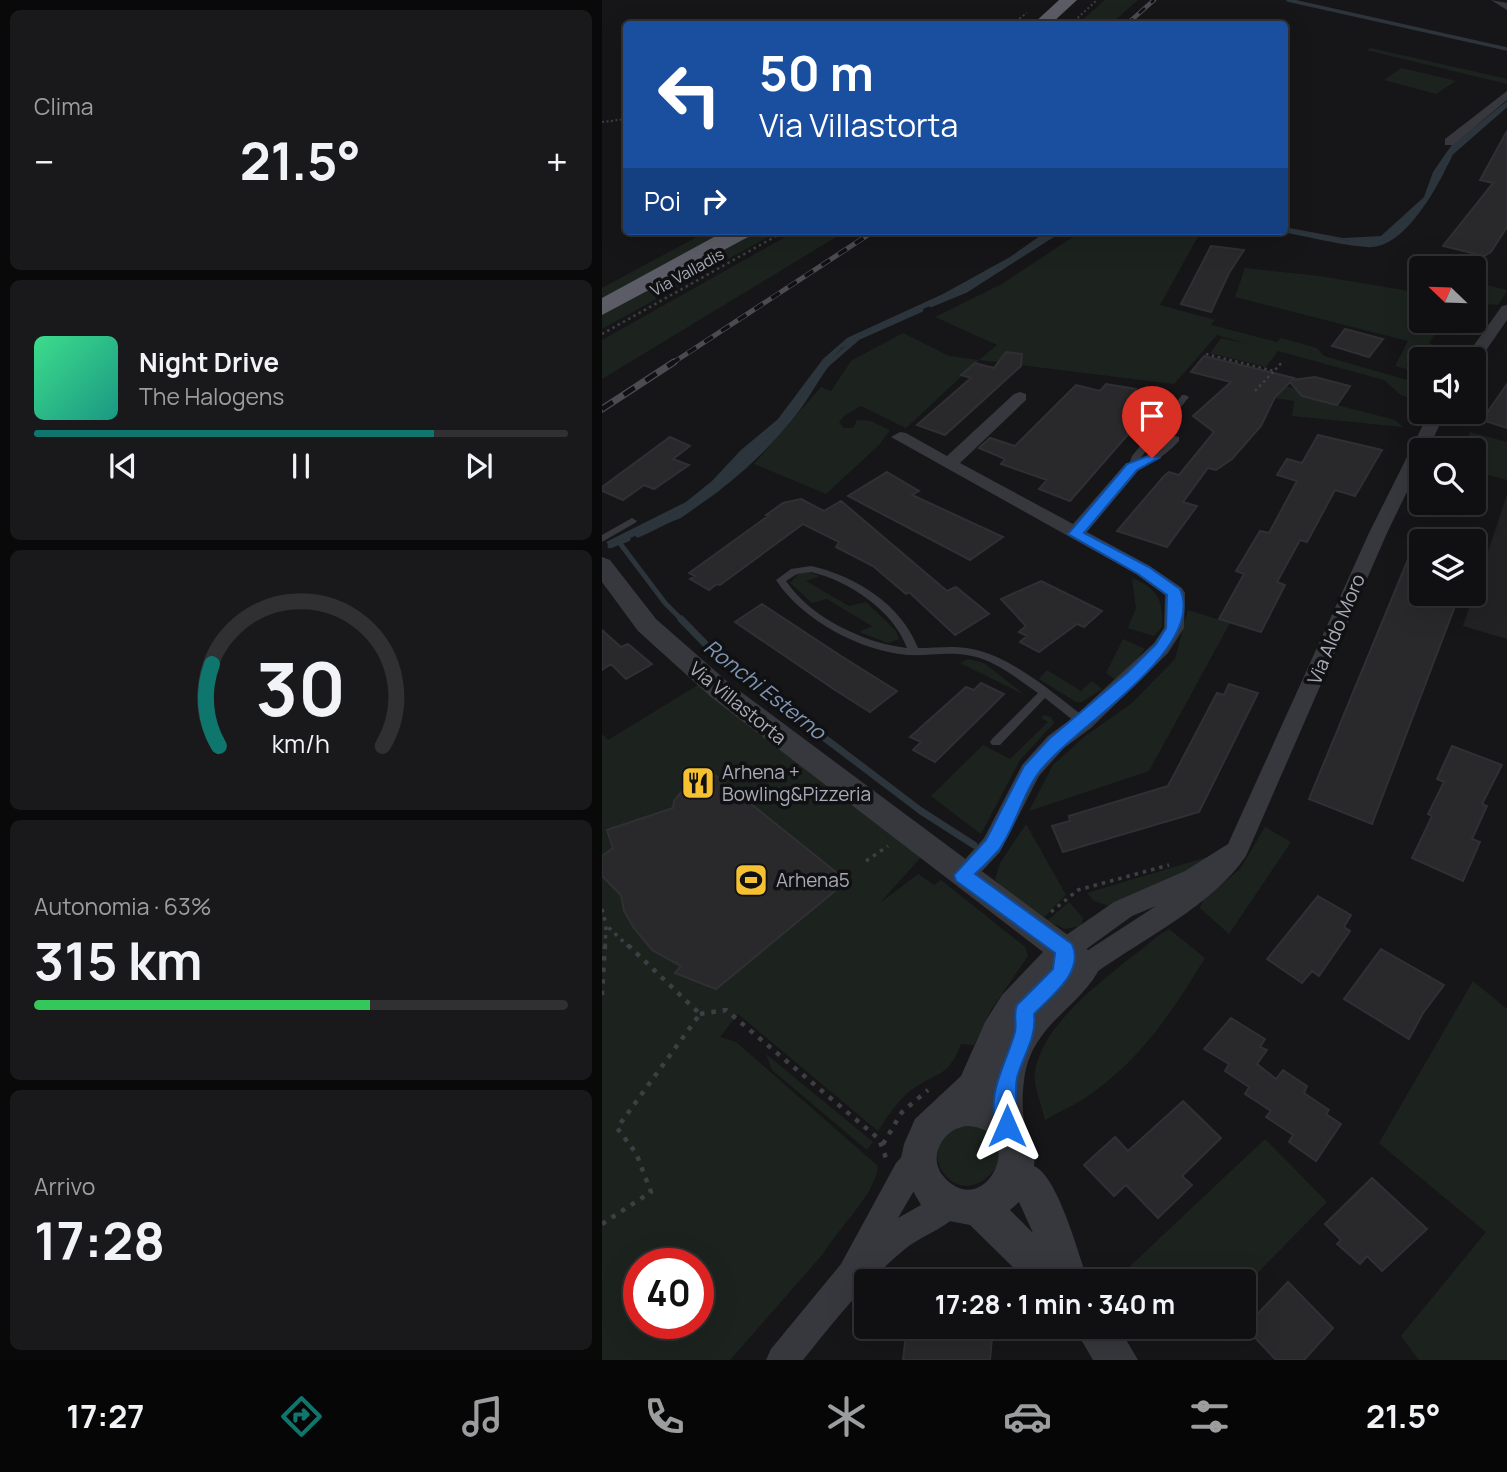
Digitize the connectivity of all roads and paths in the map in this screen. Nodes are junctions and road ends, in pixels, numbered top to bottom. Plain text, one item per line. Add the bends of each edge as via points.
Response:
1 (1069, 0) edge
2 (1097, 0) edge
3 (1496, 0) edge
4 (1507, 7) edge
5 (1044, 21) edge
6 (1074, 21) edge
7 (1507, 94) edge
8 (623, 119) edge
9 (602, 122) edge
10 (1449, 142) dead end
11 (735, 235) edge
12 (778, 235) edge
13 (602, 308) edge
14 (1507, 309) edge
15 (602, 334) edge
16 (1480, 347) edge
17 (1206, 354) dead end
18 (1283, 361) dead end
19 (1274, 371) junction
20 (1255, 391) dead end
21 (1020, 397) dead end
22 (1185, 397) dead end
23 (1432, 424) edge
24 (1156, 434) junction
25 (900, 437) dead end
26 (950, 463) junction
27 (1132, 467) junction
28 (632, 521) dead end
29 (1075, 534) junction
30 (602, 539) edge
31 (605, 571) edge
32 (914, 651) junction
33 (1044, 693) junction
34 (1083, 722) junction
35 (996, 742) dead end
36 (900, 847) dead end
37 (1238, 849) junction
38 (866, 860) dead end
39 (1170, 864) dead end
40 (963, 875) junction
41 (602, 909) edge
42 (606, 925) junction
43 (1033, 928) junction
44 (1075, 958) junction
45 (602, 995) edge
46 (700, 1014) junction
47 (944, 1118) junction
48 (1007, 1126) junction
49 (883, 1144) dead end
50 (918, 1160) junction
51 (1013, 1176) junction
52 (962, 1205) junction
53 (602, 1224) edge
54 (1042, 1269) edge
55 (1065, 1269) edge
56 (852, 1275) junction
57 (1103, 1339) edge
58 (782, 1360) edge
59 (1118, 1360) edge

1 - 5 highway
2 - 6 path
3 - 4 street
7 - 10 street
8 - 9 path
11 - 13 highway
12 - 15 path, Via Valladis
14 - 16 street
17 - 19 path
18 - 19 path
19 - 20 path
21 - 26 street
22 - 24 lane
23 - 37 street, Via Aldo Moro via 1378,533
24 - 27 lane
24 - 27 lane via 1176,439 1162,454
25 - 26 street
26 - 29 street
27 - 29 street
28 - 30 lane
29 - 34 street via 1166,584 1175,593 1176,610 1174,628 1161,648
31 - 40 street, Via Villastorta via 647,625 677,654
32 - 32 lane via 905,631 887,611 846,581 808,568 794,570 782,580 788,593 841,629 879,645
32 - 33 lane via 984,656
33 - 34 lane
33 - 35 lane
34 - 40 street via 1030,771 992,845
36 - 38 path via 885,847
37 - 44 street, Via Aldo Moro via 1194,878 1123,909
37 - 44 street, Via Aldo Moro via 1223,873 1203,892 1140,928 1114,930
39 - 43 path via 1078,890
40 - 43 street, Via Villastorta
41 - 42 path
42 - 45 path
42 - 46 path
43 - 44 street, Via Villastorta
44 - 47 street, Via Aldo Moro via 1014,1005 973,1087
44 - 48 street, Via Aldo Moro via 1026,1029 1006,1080
46 - 49 path via 726,1010
46 - 53 path via 682,1044 638,1093 617,1128 636,1153 651,1192
47 - 48 street via 971,1110 996,1117
47 - 50 street via 926,1135
48 - 51 street via 1017,1150
50 - 52 street via 927,1187
50 - 56 street via 906,1173
51 - 52 street via 992,1200
51 - 55 street via 1028,1182 1046,1215
52 - 54 street via 1001,1226
52 - 56 street via 897,1236
56 - 58 street
57 - 59 street

